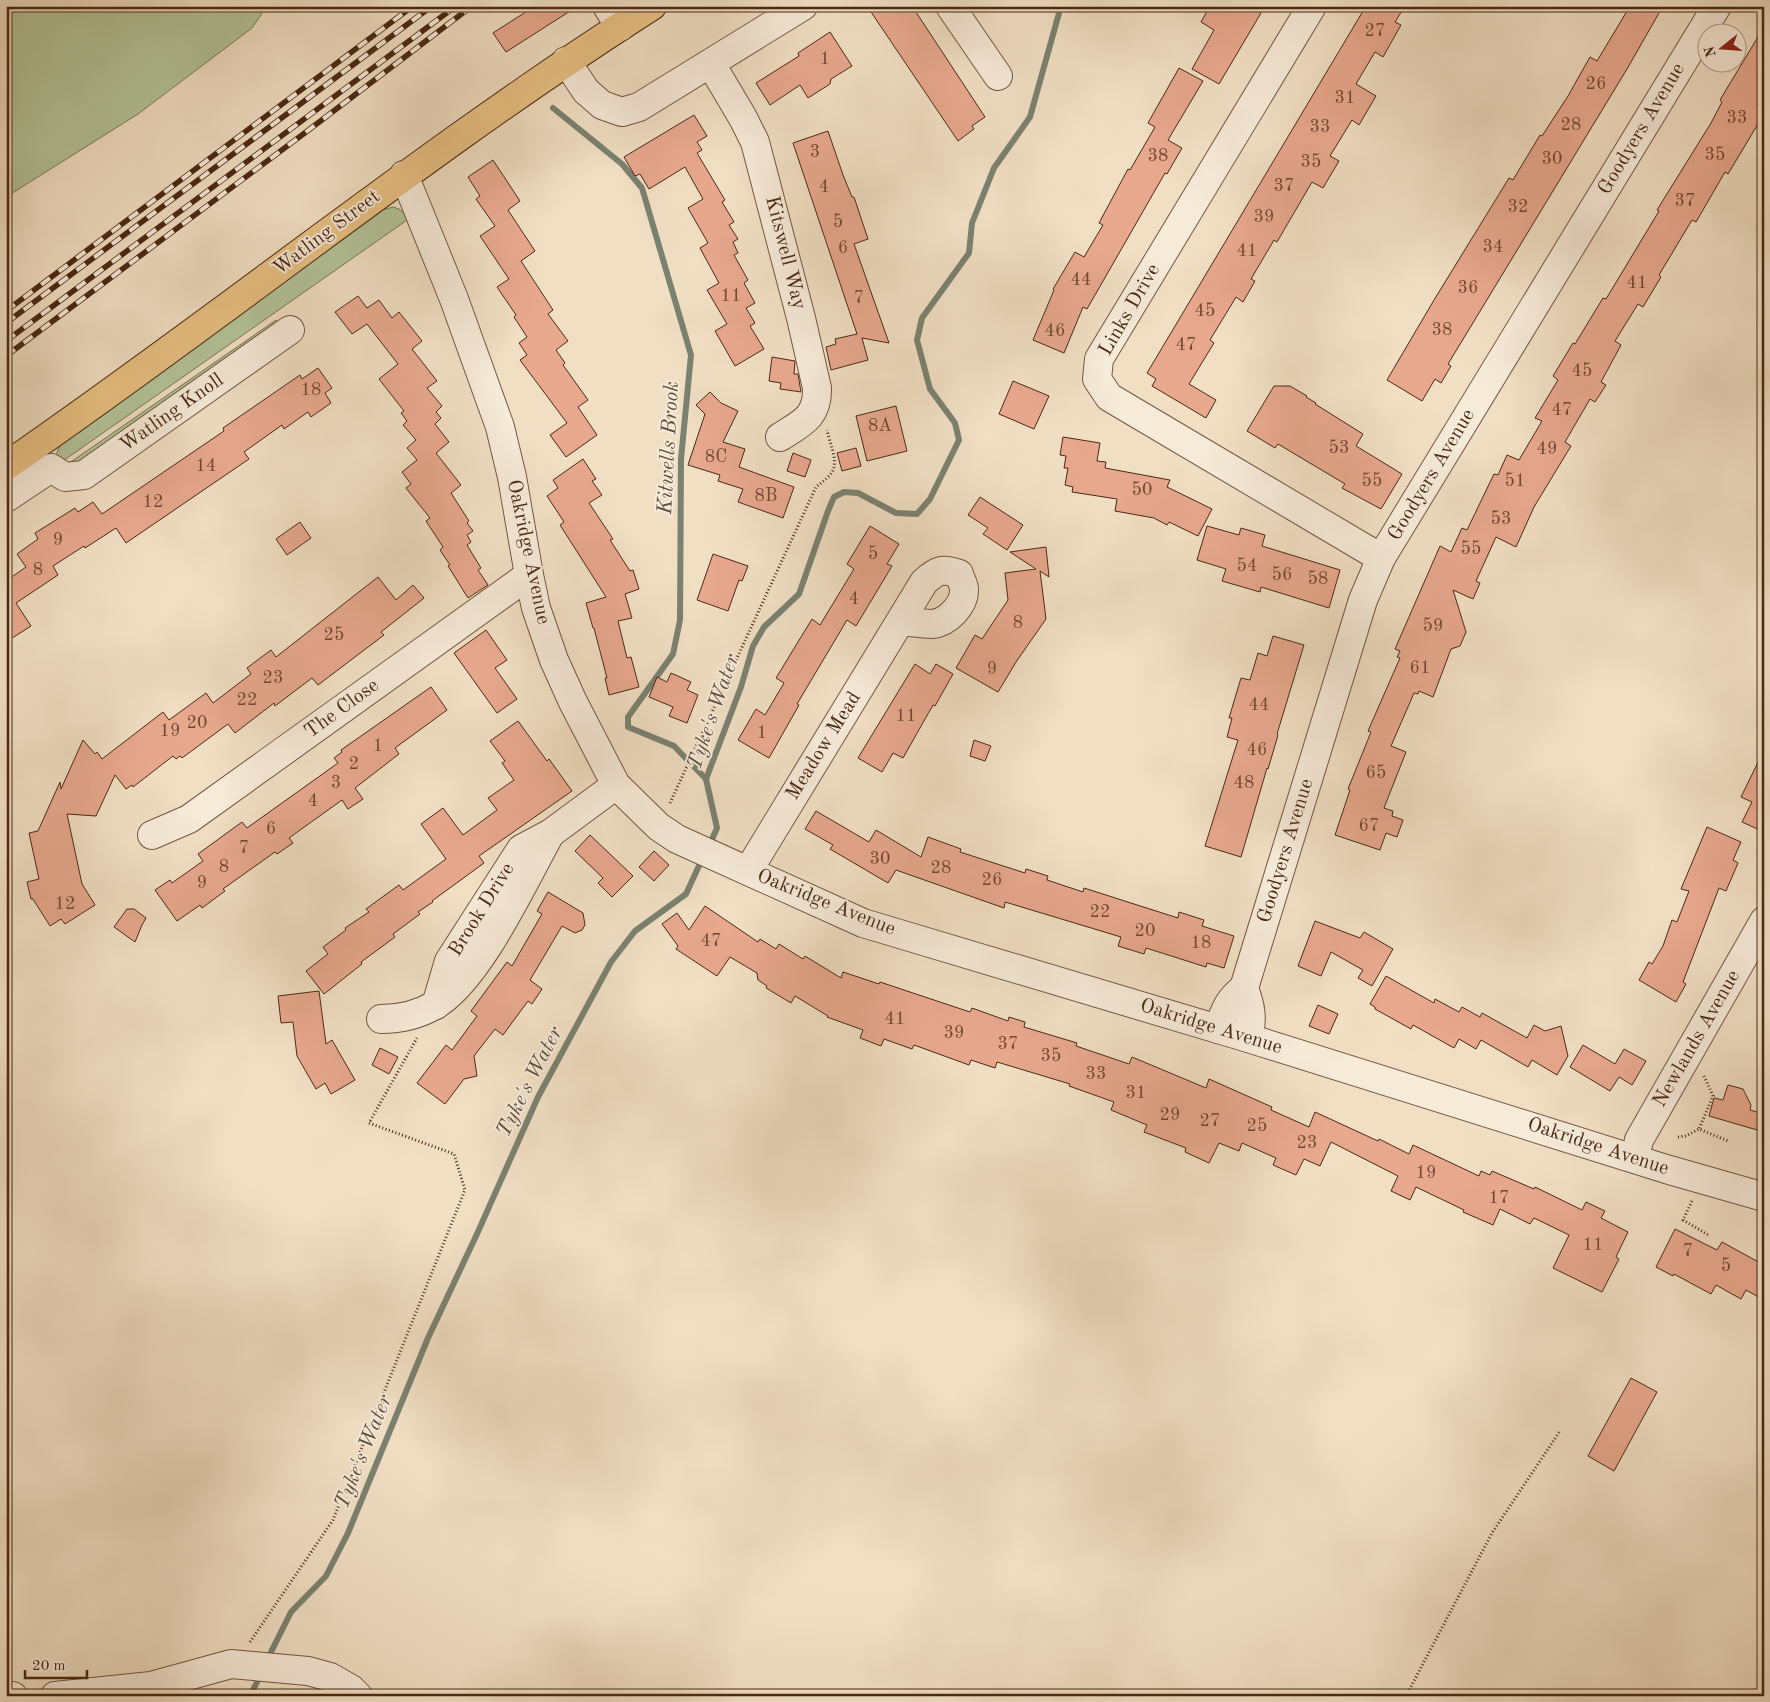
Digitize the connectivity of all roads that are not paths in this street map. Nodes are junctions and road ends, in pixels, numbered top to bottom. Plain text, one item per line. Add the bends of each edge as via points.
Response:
1 (652, 6) edge
2 (803, 6) edge
3 (950, 6) edge
4 (1312, 6) edge
5 (1716, 6) edge
6 (613, 17) edge
7 (566, 61) junction
8 (711, 64) junction
9 (998, 76) dead end
10 (404, 175) junction
11 (290, 330) dead end
12 (780, 437) dead end
13 (44, 457) junction
14 (6, 466) edge
15 (6, 498) edge
16 (1381, 558) junction
17 (529, 575) junction
18 (901, 621) dead end
19 (616, 785) junction
20 (152, 835) dead end
21 (748, 871) junction
22 (1764, 921) edge
23 (1244, 988) junction
24 (380, 1020) dead end
25 (1218, 1029) junction
26 (1248, 1038) junction
27 (1635, 1158) junction
28 (1764, 1196) edge
29 (6, 1695) edge
30 (13, 1696) edge
31 (55, 1696) edge
32 (358, 1696) edge

1 - 6 main road, Watling Street
2 - 8 street
3 - 9 street
4 - 16 street, Links Drive via 1099,359 1098,379 1109,397
5 - 16 street, Goodyers Avenue
6 - 7 main road, Watling Street
7 - 8 street via 586,91 602,105 622,112 639,107
7 - 10 main road, Watling Street
8 - 12 street, Kitswell Way via 744,118 760,159 817,388 812,414
10 - 13 main road, Watling Street via 123,384
10 - 17 street, Oakridge Avenue via 454,299 500,427
11 - 13 street, Watling Knoll via 84,474 65,477
13 - 14 main road, Watling Street
13 - 15 street
16 - 23 street, Goodyers Avenue via 1363,600
17 - 19 street, Oakridge Avenue via 536,608 554,660
17 - 20 street, The Close via 189,819
18 - 21 street, Meadow Mead
19 - 21 street, Oakridge Avenue via 659,827 677,839
19 - 24 street, Brook Drive via 551,833 463,982 436,1005 401,1019
21 - 25 street, Oakridge Avenue via 863,923
22 - 27 street, Newlands Avenue via 1639,1140
23 - 25 street, Goodyers Avenue via 1232,996
23 - 26 street via 1251,1007
25 - 26 street, Oakridge Avenue
26 - 27 street, Oakridge Avenue
27 - 28 street, Oakridge Avenue
29 - 30 street
31 - 32 street via 151,1686 231,1664 308,1671 330,1677

